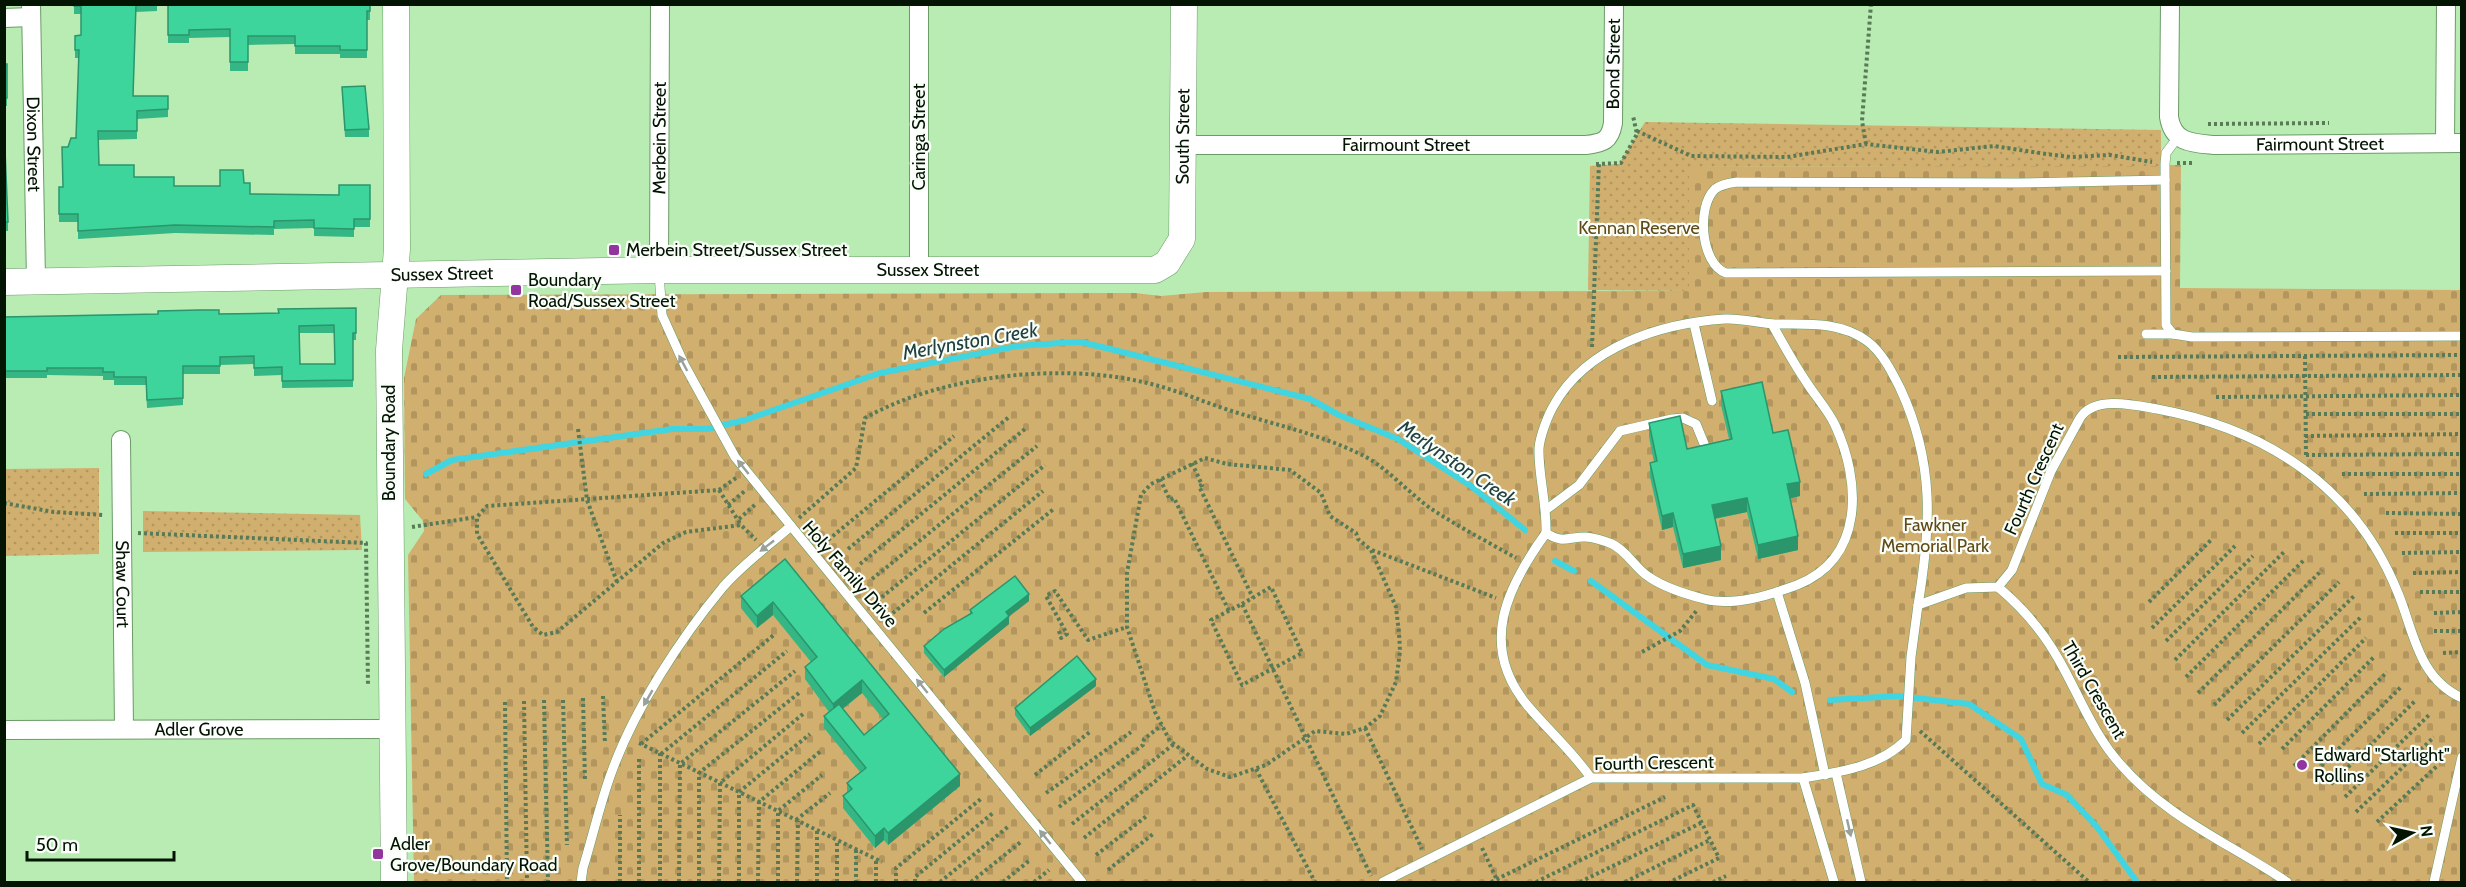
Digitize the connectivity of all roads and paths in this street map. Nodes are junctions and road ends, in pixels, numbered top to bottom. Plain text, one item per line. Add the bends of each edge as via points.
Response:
1 (396, 4) edge
2 (660, 4) edge
3 (920, 4) edge
4 (1184, 4) edge
5 (1614, 4) edge
6 (1871, 4) edge
7 (2170, 4) edge
8 (2446, 4) edge
9 (31, 11) edge
10 (4, 18) edge
11 (2333, 123) dead end
12 (2196, 124) dead end
13 (1637, 131) dead end
14 (2178, 137) junction
15 (2453, 142) edge
16 (1599, 143) junction
17 (1866, 144) junction
18 (1184, 145) junction
19 (2165, 163) junction
20 (2180, 163) dead end
21 (2165, 180) junction
22 (1167, 263) joint
23 (919, 269) junction
24 (659, 270) junction
25 (2166, 271) junction
26 (395, 276) junction
27 (36, 281) junction
28 (4, 282) edge
29 (1694, 324) junction
30 (1772, 324) junction
31 (2146, 334) dead end
32 (2173, 334) junction
33 (2462, 336) edge
34 (2305, 350) dead end
35 (2462, 355) edge
36 (2305, 356) junction
37 (2118, 357) dead end
38 (1591, 364) junction
39 (2462, 375) edge
40 (2306, 376) junction
41 (2152, 377) dead end
42 (2462, 395) edge
43 (2305, 396) junction
44 (2216, 397) dead end
45 (1712, 400) dead end
46 (2306, 414) junction
47 (2462, 414) edge
48 (1009, 417) dead end
49 (578, 429) dead end
50 (1025, 429) dead end
51 (2462, 434) edge
52 (954, 436) dead end
53 (2305, 436) junction
54 (121, 441) dead end
55 (1037, 446) dead end
56 (1707, 451) edge
57 (2462, 454) edge
58 (2306, 455) junction
59 (1192, 463) junction
60 (1045, 465) dead end
61 (747, 471) junction
62 (2306, 472) junction
63 (2342, 474) dead end
64 (2462, 474) edge
65 (1160, 479) junction
66 (756, 483) junction
67 (719, 490) junction
68 (1043, 491) dead end
69 (2462, 493) edge
70 (2364, 494) dead end
71 (766, 495) junction
72 (587, 500) junction
73 (4, 503) edge
74 (728, 505) junction
75 (1055, 508) dead end
76 (1547, 509) junction
77 (2386, 513) dead end
78 (104, 514) dead end
79 (2462, 514) edge
80 (477, 517) junction
81 (739, 519) junction
82 (741, 525) junction
83 (791, 526) junction
84 (390, 530) junction
85 (122, 532) junction
86 (1546, 533) junction
87 (2395, 533) dead end
88 (2462, 533) edge
89 (828, 540) dead end
90 (2211, 540) dead end
91 (366, 543) dead end
92 (2235, 546) dead end
93 (765, 548) junction
94 (848, 549) dead end
95 (1371, 550) junction
96 (2285, 551) dead end
97 (2462, 552) edge
98 (2402, 553) dead end
99 (2253, 556) dead end
100 (2306, 559) dead end
101 (1524, 563) junction
102 (860, 564) dead end
103 (2322, 570) dead end
104 (2462, 572) edge
105 (2413, 573) dead end
106 (872, 579) dead end
107 (617, 582) junction
108 (2339, 582) dead end
109 (1998, 587) junction
110 (1778, 592) junction
111 (2420, 592) dead end
112 (2462, 592) edge
113 (2354, 596) dead end
114 (1253, 598) junction
115 (1704, 600) junction
116 (877, 601) dead end
117 (1507, 602) junction
118 (2149, 602) dead end
119 (1242, 604) junction
120 (1918, 605) junction
121 (1228, 611) junction
122 (2462, 612) edge
123 (924, 613) dead end
124 (2434, 613) dead end
125 (2361, 616) dead end
126 (888, 617) dead end
127 (1127, 627) junction
128 (2152, 628) dead end
129 (1059, 631) dead end
130 (2434, 631) dead end
131 (2462, 631) edge
132 (775, 634) dead end
133 (2366, 638) dead end
134 (2166, 640) dead end
135 (787, 651) dead end
136 (1642, 652) dead end
137 (2462, 652) edge
138 (2443, 653) dead end
139 (2376, 656) dead end
140 (2175, 660) dead end
141 (1273, 668) junction
142 (795, 671) dead end
143 (2387, 672) dead end
144 (2186, 677) dead end
145 (2402, 686) dead end
146 (799, 693) dead end
147 (2198, 693) dead end
148 (603, 696) dead end
149 (583, 698) dead end
150 (2462, 698) edge
151 (544, 700) dead end
152 (563, 700) dead end
153 (2416, 700) dead end
154 (524, 701) dead end
155 (504, 702) dead end
156 (2214, 705) dead end
157 (803, 714) dead end
158 (2429, 715) dead end
159 (1908, 720) junction
160 (2227, 720) dead end
161 (1162, 725) junction
162 (1365, 728) junction
163 (124, 729) junction
164 (392, 729) junction
165 (4, 730) edge
166 (1091, 731) dead end
167 (1131, 732) dead end
168 (2242, 733) dead end
169 (810, 734) dead end
170 (1306, 737) junction
171 (2434, 737) dead end
172 (627, 738) junction
173 (605, 744) dead end
174 (641, 744) junction
175 (1174, 744) junction
176 (2259, 744) dead end
177 (2282, 749) dead end
178 (822, 750) dead end
179 (660, 754) junction
180 (1187, 756) junction
181 (2462, 757) edge
182 (639, 758) dead end
183 (680, 764) junction
184 (2294, 766) dead end
185 (2437, 766) dead end
186 (1256, 769) junction
187 (2317, 770) dead end
188 (699, 773) junction
189 (1836, 773) junction
190 (822, 775) dead end
191 (1824, 775) junction
192 (1035, 776) dead end
193 (1591, 778) junction
194 (1803, 778) junction
195 (585, 781) dead end
196 (720, 783) junction
197 (2331, 784) dead end
198 (739, 792) junction
199 (830, 793) dead end
200 (1046, 793) dead end
201 (1665, 797) dead end
202 (2344, 797) dead end
203 (982, 798) dead end
204 (759, 802) junction
205 (1059, 807) dead end
206 (778, 811) junction
207 (2356, 812) dead end
208 (993, 813) dead end
209 (620, 815) dead end
210 (1148, 815) dead end
211 (797, 821) junction
212 (1701, 822) junction
213 (2377, 822) dead end
214 (1072, 824) dead end
215 (1009, 826) dead end
216 (817, 831) junction
217 (1153, 834) dead end
218 (1477, 836) junction
219 (1084, 838) dead end
220 (837, 840) junction
221 (1022, 840) dead end
222 (1710, 840) junction
223 (567, 845) dead end
224 (856, 850) junction
225 (1096, 855) dead end
226 (876, 860) junction
227 (1030, 860) dead end
228 (1427, 860) junction
229 (882, 862) dead end
230 (1049, 870) dead end
231 (1108, 870) dead end
232 (1726, 876) dead end
233 (1498, 881) edge
234 (394, 882) edge
235 (507, 882) edge
236 (527, 882) edge
237 (548, 882) edge
238 (581, 882) edge
239 (620, 882) edge
240 (639, 882) edge
241 (660, 882) edge
242 (679, 882) edge
243 (699, 882) edge
244 (719, 882) edge
245 (739, 882) edge
246 (758, 882) edge
247 (778, 882) edge
248 (798, 882) edge
249 (817, 882) edge
250 (837, 882) edge
251 (856, 882) edge
252 (876, 882) edge
253 (896, 882) edge
254 (915, 882) edge
255 (940, 882) edge
256 (971, 882) edge
257 (1003, 882) edge
258 (1034, 882) edge
259 (1082, 882) edge
260 (1315, 882) edge
261 (1374, 882) edge
262 (1383, 882) edge
263 (1491, 882) edge
264 (1536, 882) edge
265 (1580, 882) edge
266 (1625, 882) edge
267 (1670, 882) edge
268 (1713, 882) edge
269 (1834, 882) edge
270 (1861, 882) edge
271 (2088, 882) edge
272 (2287, 882) edge
273 (2434, 882) edge

1 - 26 street, Boundary Road
2 - 24 street, Merbein Street
3 - 23 street, Caringa Street
4 - 18 street, South Street
5 - 16 street, Bond Street via 1613,123 1609,139
6 - 17 path via 1862,121
7 - 14 street via 2169,117
8 - 15 street
9 - 10 street
9 - 27 street, Dixon Street
11 - 12 path
13 - 17 path via 1691,156 1787,157
14 - 15 street, Fairmount Street via 2214,145
14 - 19 lane via 2166,153
16 - 18 street, Fairmount Street
16 - 38 path
17 - 19 path via 1938,152 1994,146 2071,157 2110,155
18 - 22 street, South Street via 1182,238
19 - 20 path
19 - 21 lane
21 - 25 lane
21 - 25 lane via 1737,182 1716,188 1705,208 1705,226 1708,255 1718,270 1726,273
22 - 23 street, Sussex Street via 1155,270 1142,271
23 - 24 street, Sussex Street
24 - 26 street, Sussex Street
61 -> 24 lane via 724,439 670,337 662,315
25 - 32 lane via 2166,325
26 - 27 street, Sussex Street
26 - 84 street, Boundary Road via 389,350
27 - 28 street, Sussex Street
29 - 30 lane, Fourth Crescent via 1726,319
29 - 38 lane, Fourth Crescent via 1649,334 1602,354
29 - 45 lane
30 - 110 lane via 1834,422 1849,466 1853,502 1848,538 1834,561 1810,580
30 - 120 lane, Fourth Crescent via 1814,324 1846,330 1867,341 1895,377 1919,438 1928,483 1929,522
31 - 32 lane
32 - 33 lane
34 - 36 path
35 - 36 path
36 - 37 path
36 - 40 path
38 - 76 lane, Fourth Crescent via 1554,405 1539,447
39 - 40 path
40 - 41 path
40 - 43 path
42 - 43 path
43 - 44 path
43 - 46 path
46 - 47 path
46 - 53 path
48 - 94 path
49 - 72 path
50 - 102 path
51 - 53 path
52 - 89 path
53 - 58 path
54 - 85 street, Shaw Court
55 - 106 path
56 - 76 lane via 1696,424 1683,418 1620,431 1579,484
57 - 58 path
58 - 62 path
59 - 65 path
59 - 95 path via 1205,458 1290,470 1321,493 1330,516 1356,533
59 - 114 path via 1202,485 1199,486
60 - 116 path
61 - 66 lane
61 - 67 path
62 - 109 lane, Fourth Crescent via 2263,443 2201,418 2129,405 2091,408 2080,418 2051,471 2012,570
62 - 150 lane, Fourth Crescent via 2322,483 2364,532 2392,578 2421,659 2442,685
63 - 64 path
65 - 121 path via 1170,500 1174,498
65 - 127 path via 1141,495 1127,573
66 - 71 lane
66 - 74 path
67 - 72 path
67 - 74 path
68 - 126 path
69 - 70 path
71 - 81 path
71 - 83 lane
72 - 80 path via 487,506
72 - 107 path
73 - 78 path via 54,512
74 - 81 path
75 - 123 path
76 - 86 lane, Fourth Crescent
77 - 79 path
80 - 84 path
80 - 107 path via 477,534 532,627 543,635 557,632
81 - 82 path
82 - 93 path
82 - 107 path via 686,531 663,543
83 -> 93 lane, Holy Family Drive
83 - 101 path via 856,468 865,418 892,403 976,381 1018,374 1066,373 1147,382 1239,414 1301,429 1364,456 1431,509
259 -> 83 lane, Holy Family Drive
84 - 164 street, Boundary Road
85 - 91 path
85 - 163 street, Shaw Court
86 - 101 lane
86 - 115 lane via 1558,540 1585,537 1613,544 1648,577
87 - 88 path
90 - 118 path
92 - 128 path
93 -> 172 lane, Holy Family Drive via 723,587 668,664
95 - 117 path
95 - 162 path via 1396,607 1400,651 1392,695 1380,716
96 - 140 path
97 - 98 path
99 - 134 path
100 - 144 path
101 - 117 lane
103 - 147 path
104 - 105 path
108 - 156 path
109 - 120 lane via 1966,588
109 - 272 lane, Third Crescent via 2041,630 2092,724 2121,765 2195,828
110 - 115 lane via 1741,600
110 - 191 lane via 1805,683
111 - 112 path
113 - 160 path
114 - 119 path
114 - 141 path via 1271,588 1302,654
115 - 136 path via 1680,631
117 - 193 lane via 1501,635 1506,667 1527,704
119 - 121 path
119 - 141 path
120 - 159 lane, Fourth Crescent
121 - 141 path via 1211,620 1242,685
122 - 124 path
125 - 168 path
127 - 129 path via 1088,640 1055,591 1046,596 1067,634 1061,638
127 - 161 path
130 - 131 path
132 - 174 path
133 - 176 path
135 - 179 path
137 - 138 path
139 - 177 path
141 - 170 path
142 - 183 path
143 - 184 path
145 - 187 path
146 - 188 path
148 - 173 path
149 - 195 path
151 - 237 path
152 - 223 path
153 - 197 path
154 - 236 path
155 - 235 path
157 - 196 path
158 - 202 path
159 - 189 lane, Fourth Crescent via 1906,740 1895,751 1877,762
159 - 271 path
161 - 175 path
161 - 205 path via 1144,739 1143,745
162 - 170 path via 1346,734 1315,731
162 - 228 path
163 - 164 street, Adler Grove
163 - 165 street, Adler Grove
164 - 234 street, Boundary Road
166 - 192 path
167 - 200 path
169 - 198 path
170 - 186 path
170 - 261 path
171 - 207 path
172 - 174 path
172 - 238 lane, Holy Family Drive via 612,771
174 - 179 path
175 - 180 path
175 - 214 path
178 - 204 path
179 - 183 path
179 - 241 path
180 - 186 path via 1223,776 1238,776
180 - 219 path
181 - 273 lane
182 - 240 path
183 - 188 path
183 - 242 path
185 - 213 path
186 - 260 path
188 - 196 path
188 - 243 path
189 - 191 lane, Fourth Crescent
189 -> 270 lane
190 - 206 path
191 - 194 lane, Fourth Crescent
193 - 194 lane, Fourth Crescent
193 - 218 lane, Fourth Crescent
194 - 269 lane
196 - 198 path
196 - 244 path
198 - 204 path
198 - 245 path
199 - 211 path
201 - 233 path
203 - 253 path via 896,868
204 - 206 path
204 - 246 path
206 - 211 path
206 - 247 path
208 - 254 path via 915,877
209 - 239 path
210 - 225 path
211 - 216 path
211 - 248 path
212 - 222 path
212 - 264 path via 1693,805
212 - 265 path
215 - 255 path
216 - 220 path
216 - 249 path
217 - 231 path
218 - 228 lane, Fourth Crescent
218 - 233 path
220 - 224 path
220 - 250 path
221 - 256 path
222 - 266 path
222 - 267 path via 1719,858
224 - 226 path
224 - 251 path
226 - 229 path
226 - 252 path
227 - 257 path
228 - 262 lane, Fourth Crescent
230 - 258 path
232 - 268 path
233 - 263 path

